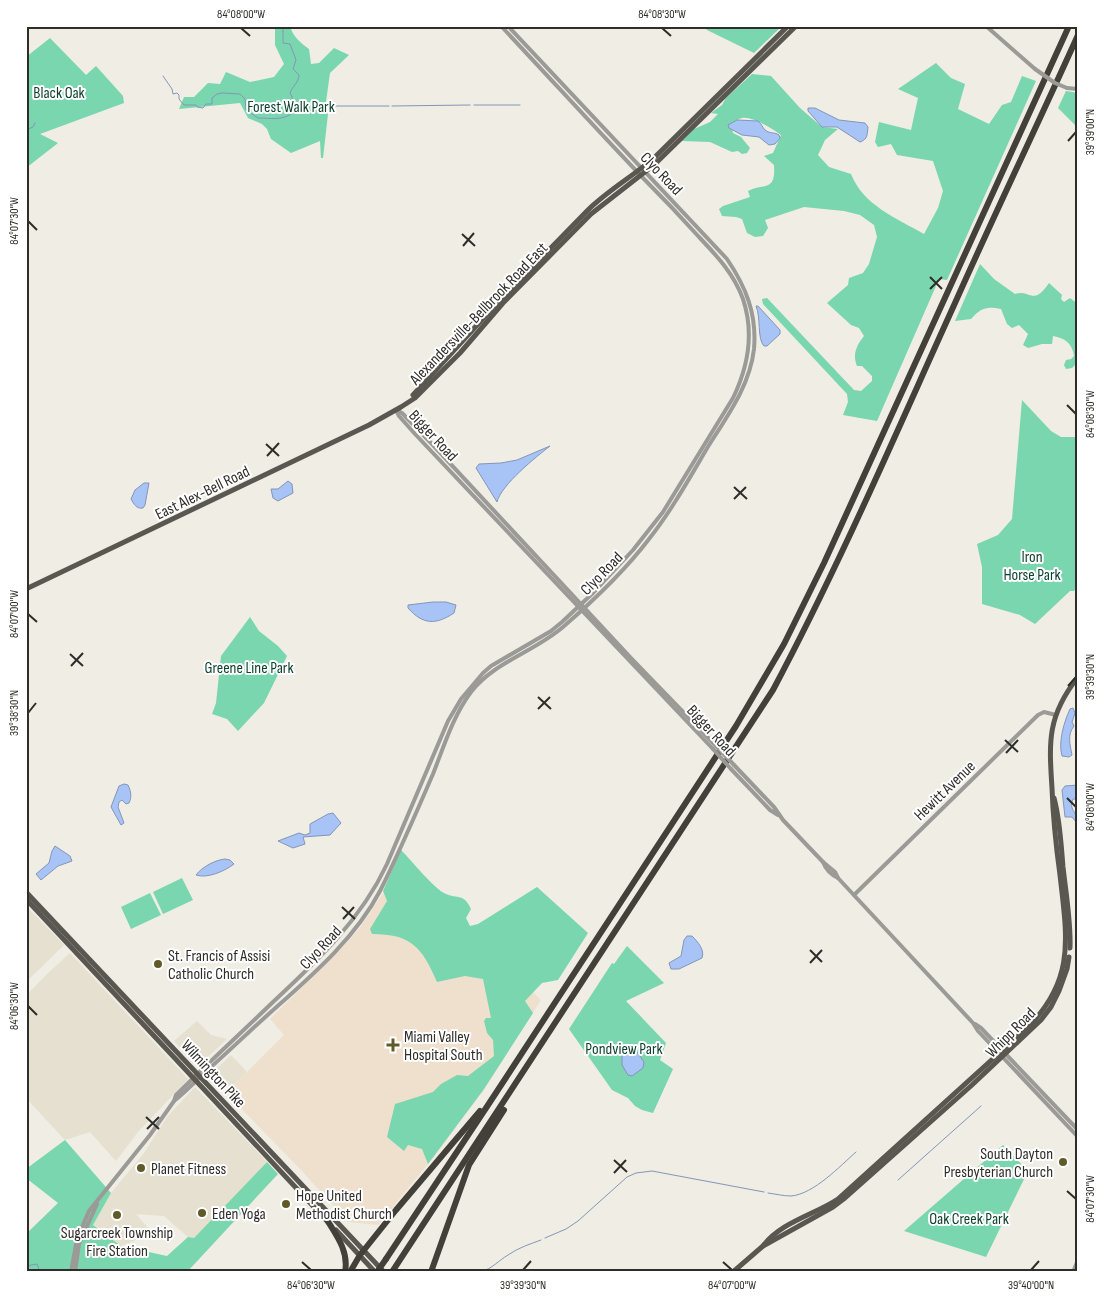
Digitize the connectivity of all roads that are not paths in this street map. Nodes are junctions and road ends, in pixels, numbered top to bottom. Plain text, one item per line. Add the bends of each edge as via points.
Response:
1 (501, 26) edge
2 (508, 26) edge
3 (788, 26) edge
4 (795, 26) edge
5 (986, 26) edge
6 (1069, 26) edge
7 (1078, 34) edge
8 (1078, 90) edge
9 (686, 130) junction
10 (641, 172) junction
11 (412, 398) joint
12 (396, 410) junction
13 (26, 589) edge
14 (582, 607) junction
15 (1078, 677) edge
16 (1056, 715) junction
17 (26, 892) edge
18 (854, 896) junction
19 (26, 899) edge
20 (1003, 1054) junction
21 (534, 1057) junction
22 (197, 1077) junction
23 (507, 1077) junction
24 (1078, 1130) edge
25 (1078, 1137) edge
26 (94, 1207) junction
27 (327, 1220) junction
28 (362, 1253) junction
29 (1078, 1260) edge
30 (393, 1270) edge
31 (71, 1272) edge
32 (75, 1272) edge
33 (345, 1272) edge
34 (350, 1272) edge
35 (376, 1272) edge
36 (384, 1272) edge
37 (432, 1272) edge
38 (733, 1272) edge
39 (1073, 1272) edge

1 - 10 street, Clyo Road
2 - 10 street, Clyo Road
3 - 9 main road, Alexandersville-Bellbrook Road East
4 - 9 main road, Alexandersville-Bellbrook Road East
5 - 8 street, bridge via 1055,83
6 - 23 highway via 784,644 736,726
7 - 21 highway via 841,557 785,668
9 - 10 main road, Alexandersville-Bellbrook Road East
10 - 11 main road, Alexandersville-Bellbrook Road East via 593,206
10 - 14 street, Clyo Road via 737,284 747,318 748,342 744,370 733,398 663,512
11 - 12 main road, East Alex-Bell Road
12 - 13 main road, East Alex-Bell Road
12 - 14 street, Bigger Road via 432,444
14 - 18 street, Bigger Road, bridge via 774,807
14 - 22 street, Clyo Road via 555,634 497,669 473,690 453,723 404,840 367,911 325,963
15 - 16 main road, Whipp Road
16 - 18 street, Hewitt Avenue via 1044,712 1038,715
16 - 20 main road, Whipp Road via 1049,749 1052,814 1066,933 1065,960 1058,984 1045,1008
17 - 22 main road, Wilmington Pike
18 - 20 street, Bigger Road
19 - 22 main road, Wilmington Pike
20 - 24 street, Bigger Road
20 - 25 street, Bigger Road
20 - 38 main road, Whipp Road via 845,1198 763,1246
21 - 30 highway
21 - 37 highway via 469,1165
22 - 26 street, Clyo Road via 176,1095
22 - 27 main road, Wilmington Pike
22 - 28 main road, Wilmington Pike
23 - 28 highway
23 - 35 highway, bridge
26 - 31 street, Clyo Road via 84,1220 77,1239
26 - 32 street, Clyo Road via 80,1244
27 - 28 main road, Wilmington Pike
27 - 33 highway via 345,1254
28 - 34 highway
28 - 35 main road, Wilmington Pike
28 - 36 main road, Wilmington Pike
29 - 39 street

